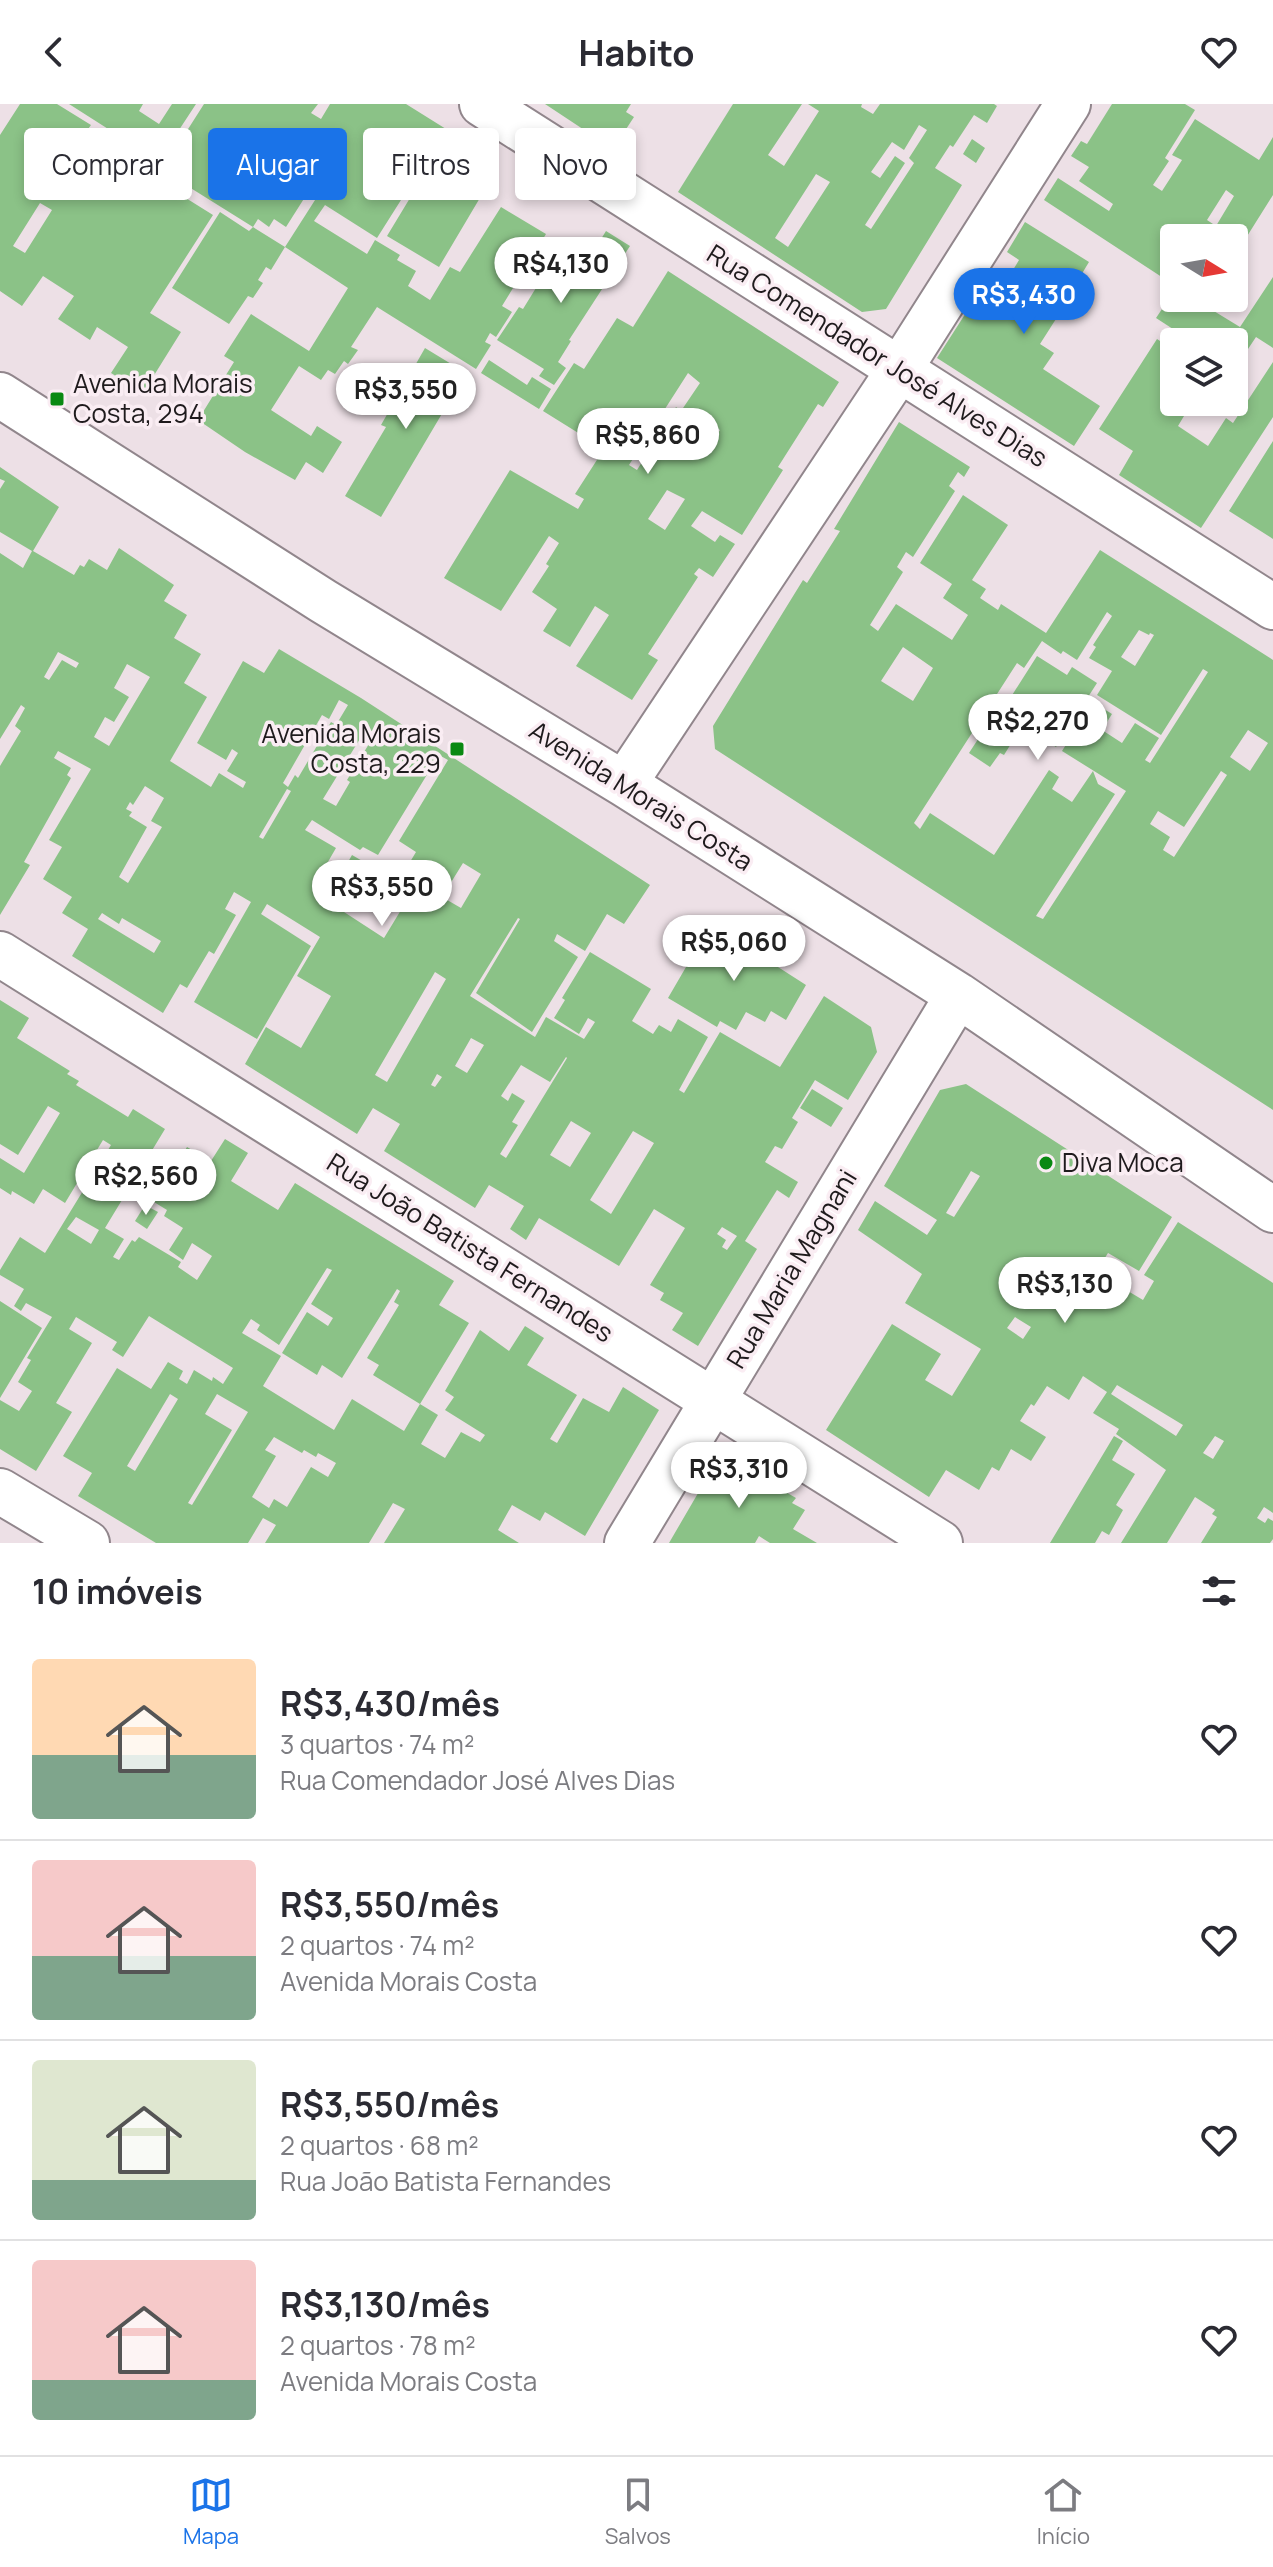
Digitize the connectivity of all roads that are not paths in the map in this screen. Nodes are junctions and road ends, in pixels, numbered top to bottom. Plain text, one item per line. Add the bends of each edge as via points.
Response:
1 (482, 104) edge
2 (1068, 104) edge
3 (899, 370) junction
4 (0, 395) edge
5 (1273, 607) edge
6 (624, 784) junction
7 (0, 954) edge
8 (958, 995) junction
9 (1273, 1210) edge
10 (713, 1399) junction
11 (0, 1491) edge
12 (87, 1543) edge
13 (627, 1543) edge
14 (940, 1543) edge

1 - 3 street, Rua Comendador José Alves Dias
2 - 3 street
3 - 5 street, Rua Comendador José Alves Dias
3 - 6 street
4 - 6 street, Avenida Morais Costa
6 - 8 street, Avenida Morais Costa
7 - 10 street, Rua João Batista Fernandes
8 - 9 street, Avenida Morais Costa
8 - 10 street, Rua Maria Magnani
10 - 13 street, Rua Maria Magnani
10 - 14 street, Rua João Batista Fernandes
11 - 12 street

